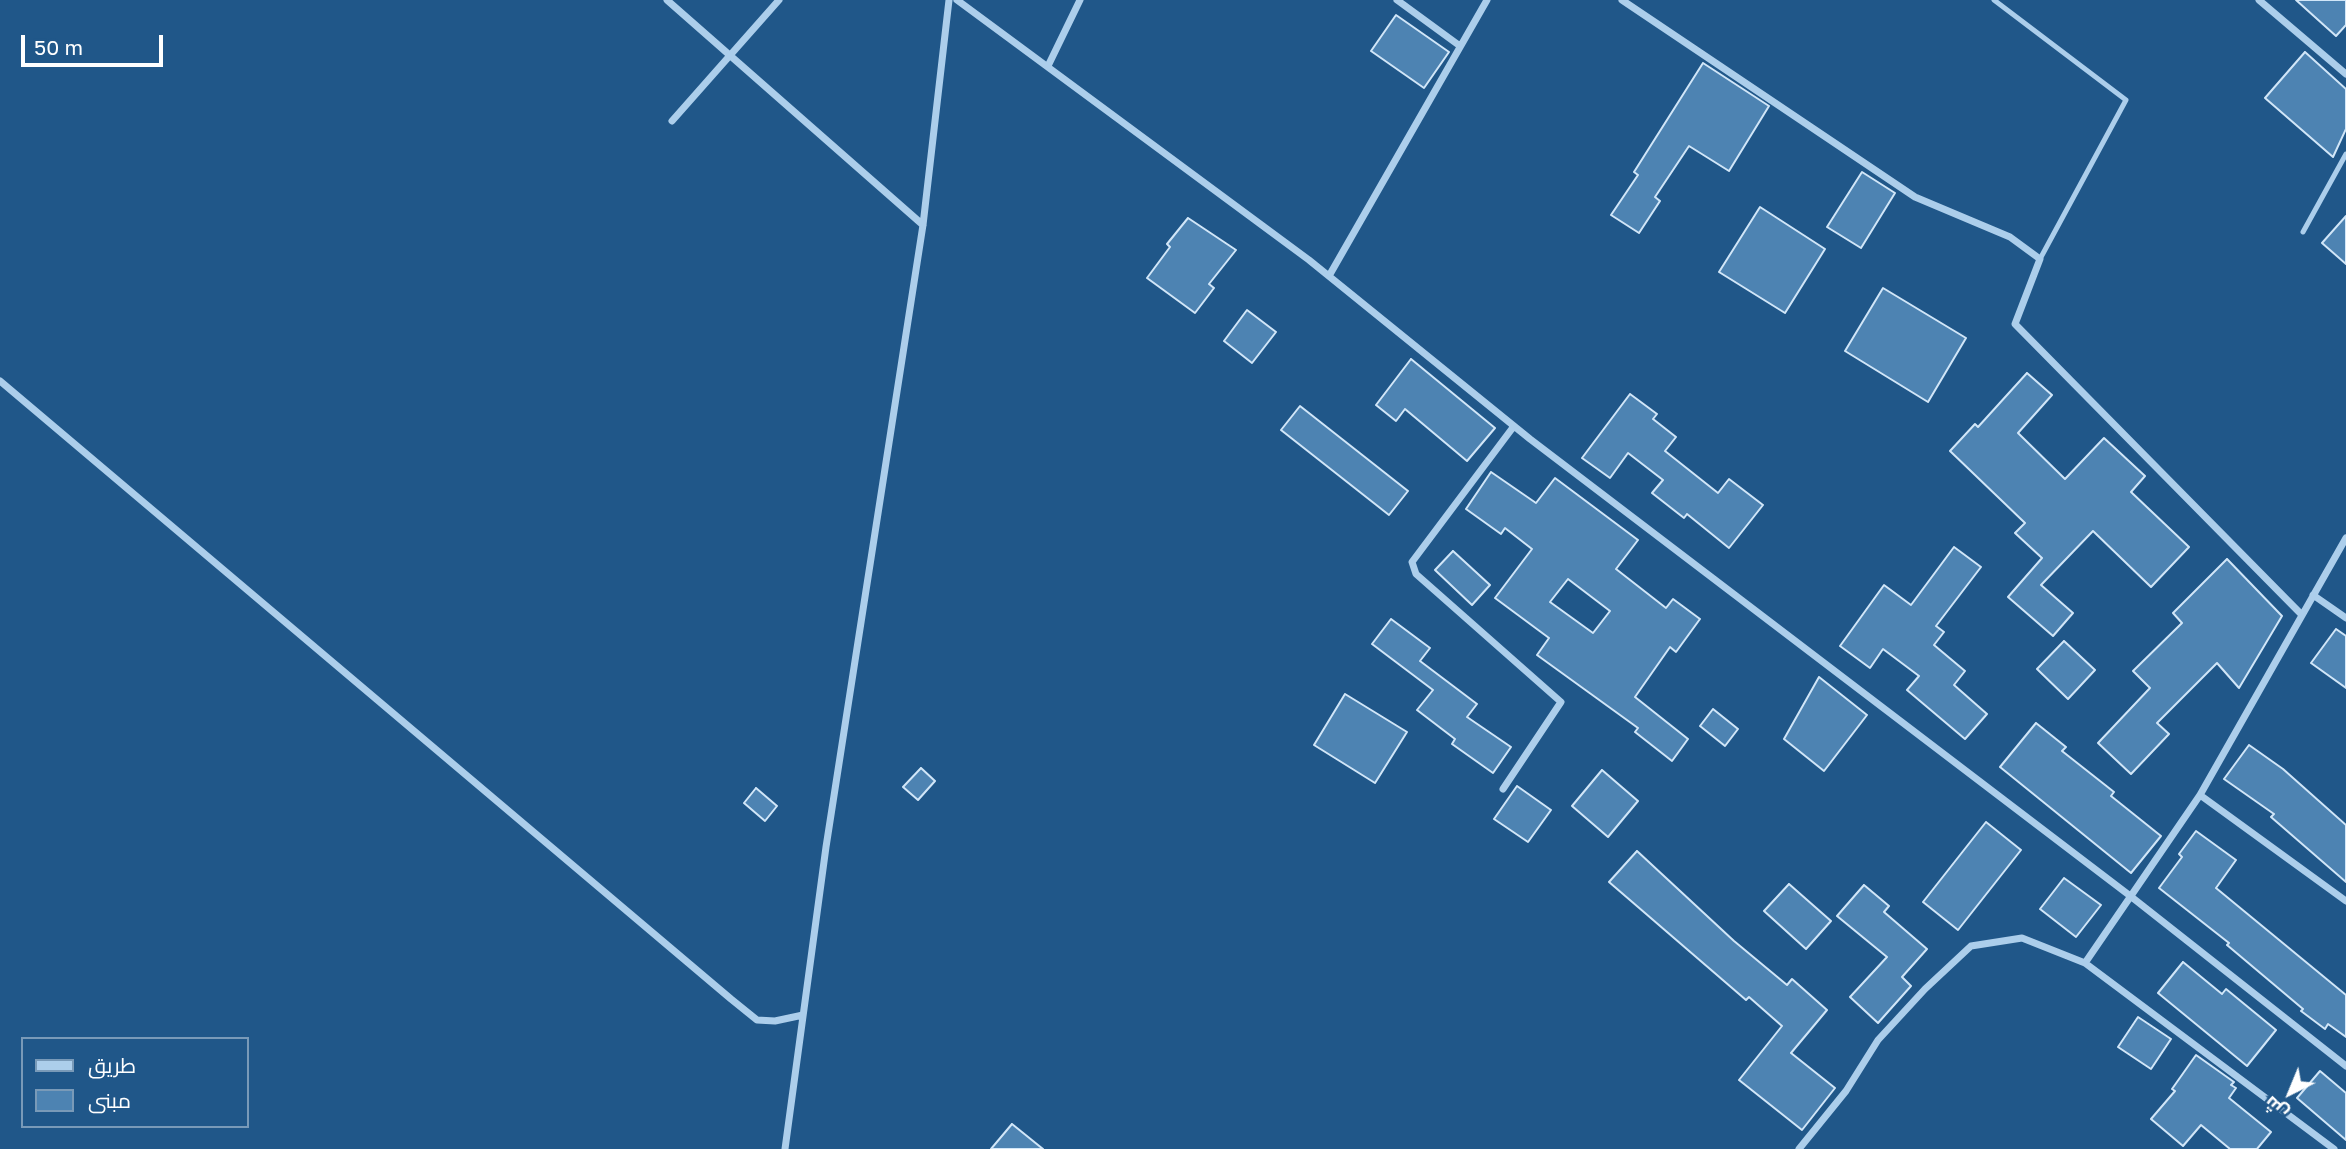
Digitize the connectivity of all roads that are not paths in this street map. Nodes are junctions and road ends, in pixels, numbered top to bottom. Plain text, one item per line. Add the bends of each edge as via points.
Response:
1 (667, 0) edge
2 (779, 0) edge
3 (948, 0) edge
4 (957, 0) edge
5 (1080, 0) edge
6 (1397, 0) edge
7 (1487, 0) edge
8 (1622, 0) edge
9 (1994, 0) edge
10 (2259, 0) edge
11 (1460, 46) junction
12 (730, 56) junction
13 (1048, 66) junction
14 (2346, 74) edge
15 (672, 121) dead end
16 (2346, 154) edge
17 (923, 225) junction
18 (2303, 232) dead end
19 (2040, 259) junction
20 (1329, 276) junction
21 (0, 381) edge
22 (1514, 426) junction
23 (2346, 538) edge
24 (2313, 595) junction
25 (2301, 614) junction
26 (2346, 618) edge
27 (1503, 789) dead end
28 (2200, 794) junction
29 (2129, 895) junction
30 (2346, 901) edge
31 (2085, 963) junction
32 (803, 1015) junction
33 (2346, 1066) edge
34 (785, 1149) edge
35 (1799, 1149) edge
36 (2334, 1149) edge

1 - 12 street
2 - 12 street
3 - 17 street
4 - 13 street
5 - 13 street
6 - 11 street
7 - 11 street
8 - 19 street via 1915,197 2010,237
9 - 19 lane via 2126,100
10 - 14 street
11 - 20 street
12 - 15 street
12 - 17 street
13 - 20 street
16 - 18 lane
17 - 32 street
19 - 25 street via 2015,324
20 - 22 street
21 - 32 street via 757,1020
22 - 27 street via 1412,562 1416,574 1561,702
22 - 29 street
23 - 24 street
24 - 25 street
24 - 26 street
25 - 28 street
28 - 29 street
28 - 30 street
29 - 31 street
29 - 33 street
31 - 35 street via 2022,938 1971,946 1878,1040 1846,1091
31 - 36 street
32 - 34 street

